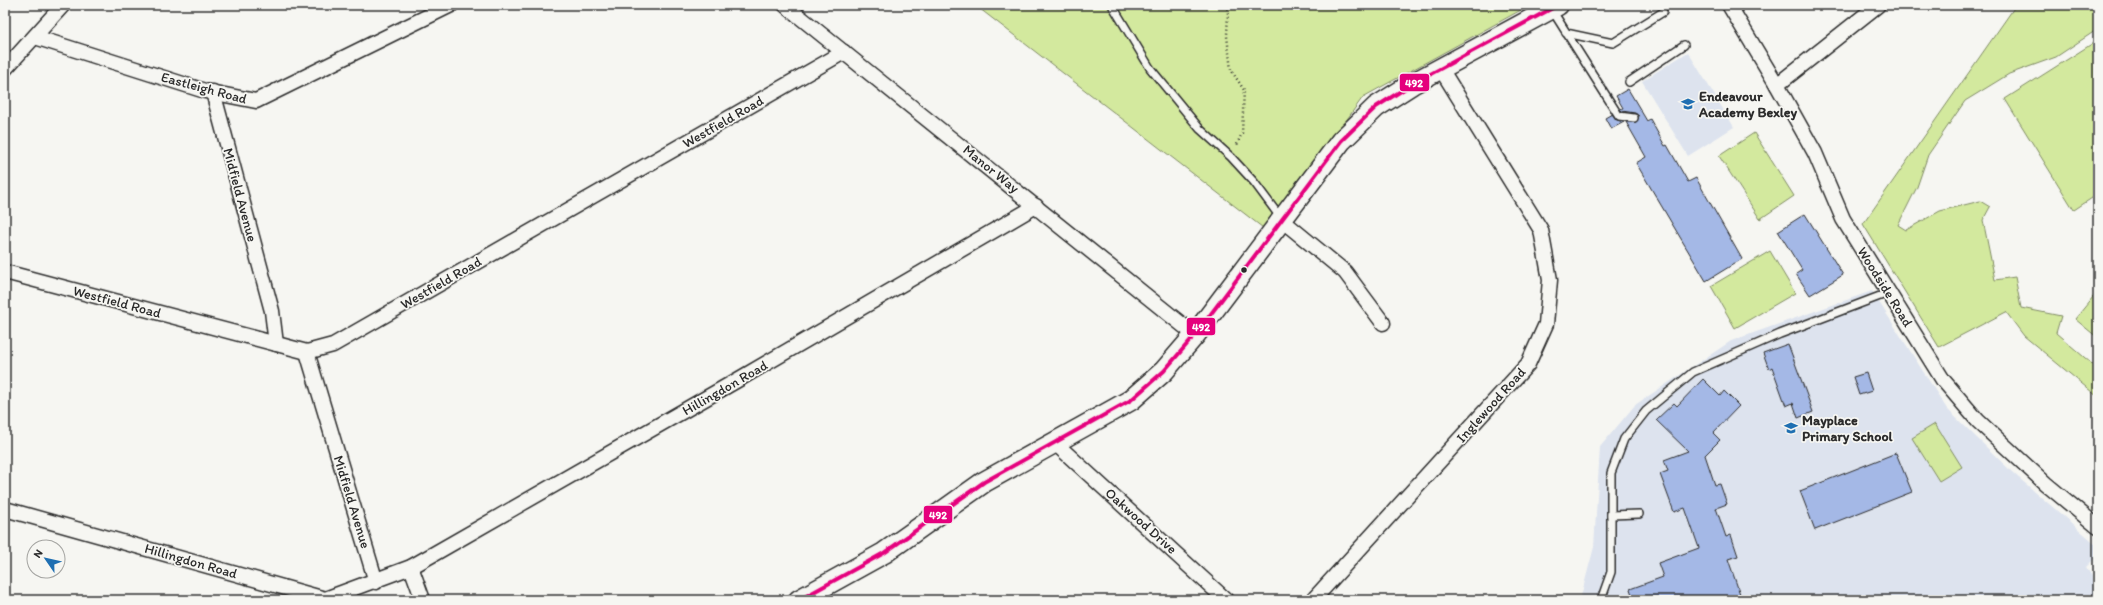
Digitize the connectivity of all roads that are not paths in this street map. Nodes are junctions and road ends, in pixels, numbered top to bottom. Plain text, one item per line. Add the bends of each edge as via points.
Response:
1 (62, 5) edge
2 (451, 5) edge
3 (785, 5) edge
4 (1112, 5) edge
5 (1730, 5) edge
6 (1878, 5) edge
7 (1555, 7) edge
8 (1663, 12) dead end
9 (1566, 33) junction
10 (35, 37) junction
11 (1684, 45) dead end
12 (844, 52) junction
13 (5, 69) edge
14 (1441, 69) junction
15 (1629, 82) dead end
16 (1777, 85) junction
17 (212, 92) junction
18 (1634, 118) dead end
19 (1036, 206) junction
20 (1283, 221) junction
21 (5, 272) edge
22 (1888, 292) junction
23 (1383, 323) dead end
24 (1195, 335) junction
25 (276, 344) junction
26 (307, 352) junction
27 (1055, 443) junction
28 (5, 509) edge
29 (1639, 514) dead end
30 (1611, 515) junction
31 (2098, 527) edge
32 (412, 567) junction
33 (376, 582) junction
34 (423, 600) edge
35 (799, 600) edge
36 (1226, 600) edge
37 (1313, 600) edge
38 (1601, 600) edge

1 - 10 street
2 - 17 street, Eastleigh Road via 256,101
3 - 12 street, Manor Way
4 - 20 lane via 1150,68 1200,129 1231,157 1269,200
5 - 16 street, Woodside Road
6 - 16 street
7 - 9 lane
7 - 14 street
8 - 9 lane via 1612,43
9 - 18 lane via 1619,116
10 - 13 street
10 - 17 street, Eastleigh Road
11 - 15 lane
12 - 19 street, Manor Way
12 - 26 street, Westfield Road via 333,345
14 - 20 street via 1376,107 1341,141
14 - 37 street, Inglewood Road via 1541,230 1550,280 1546,324 1528,364
16 - 22 street, Woodside Road via 1815,153 1844,219
17 - 25 street, Midfield Avenue via 272,311
19 - 24 street, Manor Way
19 - 32 street, Hillingdon Road
20 - 23 street via 1345,272
20 - 24 street
21 - 25 street, Westfield Road
22 - 30 lane via 1780,334 1693,372 1646,411 1624,439 1611,472
22 - 31 street, Woodside Road via 1943,380 1978,421 2046,484
24 - 27 street via 1164,371 1131,400
25 - 26 street, Westfield Road
26 - 33 street, Midfield Avenue
27 - 35 street via 984,482 884,553
27 - 36 street, Oakwood Drive
28 - 33 street, Hillingdon Road via 325,600
29 - 30 lane
30 - 38 lane via 1611,572
32 - 33 street
32 - 34 street

